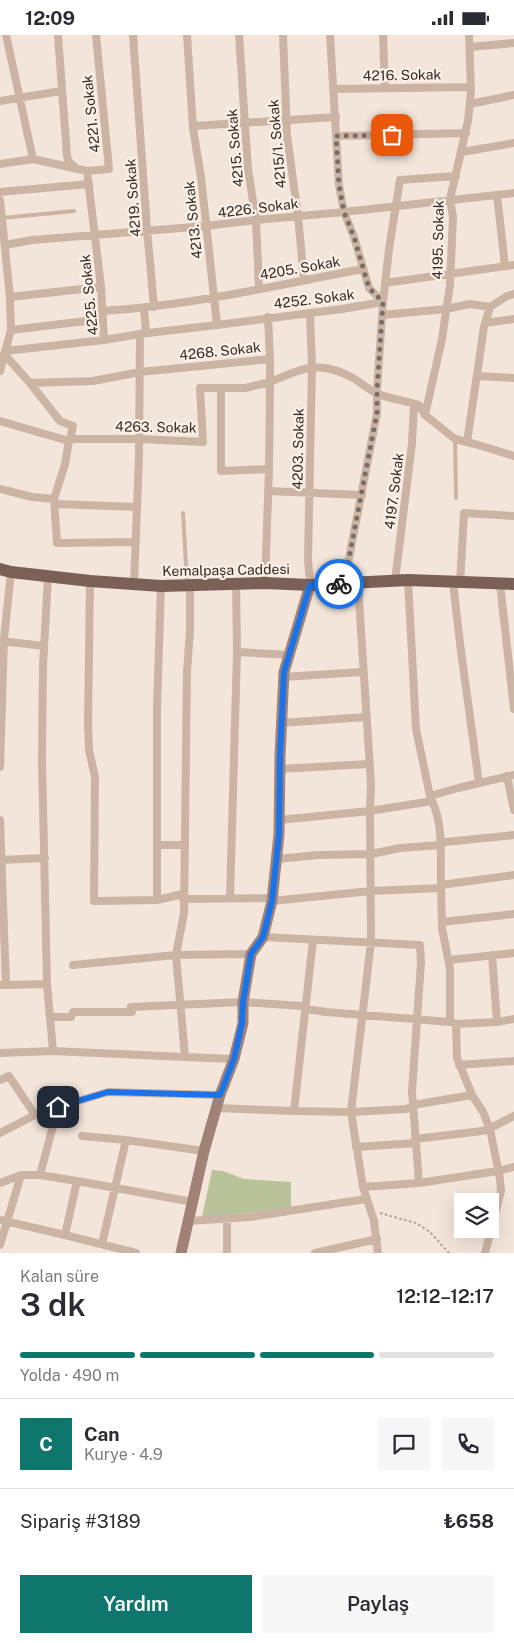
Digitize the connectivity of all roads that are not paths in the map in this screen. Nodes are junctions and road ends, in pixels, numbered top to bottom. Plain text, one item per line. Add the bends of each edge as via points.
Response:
1 (6, 35) edge
2 (58, 35) edge
3 (96, 35) edge
4 (133, 35) edge
5 (187, 35) edge
6 (240, 35) edge
7 (283, 35) edge
8 (330, 35) edge
9 (383, 35) edge
10 (469, 35) edge
11 (514, 43) edge
12 (470, 47) junction
13 (471, 87) junction
14 (385, 88) junction
15 (333, 89) junction
16 (61, 91) junction
17 (514, 95) edge
18 (20, 97) junction
19 (0, 101) edge
20 (470, 104) junction
21 (336, 117) junction
22 (287, 121) junction
23 (245, 123) junction
24 (193, 126) junction
25 (466, 133) junction
26 (336, 136) junction
27 (514, 143) edge
28 (462, 152) junction
29 (33, 159) junction
30 (0, 164) edge
31 (78, 169) junction
32 (87, 171) junction
33 (456, 176) junction
34 (89, 184) junction
35 (0, 192) edge
36 (514, 193) edge
37 (497, 195) junction
38 (450, 199) junction
39 (0, 200) edge
40 (395, 206) junction
41 (74, 211) dead end
42 (344, 212) junction
43 (298, 216) junction
44 (2, 218) junction
45 (256, 219) junction
46 (206, 226) junction
47 (147, 231) junction
48 (95, 235) junction
49 (5, 245) junction
50 (514, 265) edge
51 (505, 266) junction
52 (363, 269) junction
53 (450, 274) junction
54 (304, 280) junction
55 (385, 283) junction
56 (101, 287) junction
57 (259, 288) junction
58 (514, 294) edge
59 (10, 297) junction
60 (213, 298) junction
61 (383, 302) junction
62 (154, 307) junction
63 (490, 307) junction
64 (144, 309) junction
65 (446, 309) junction
66 (310, 313) junction
67 (102, 315) junction
68 (382, 315) junction
69 (268, 317) junction
70 (514, 319) edge
71 (485, 323) junction
72 (217, 325) junction
73 (11, 329) junction
74 (143, 333) junction
75 (104, 340) junction
76 (3, 356) edge
77 (270, 359) junction
78 (312, 367) junction
79 (0, 371) edge
80 (140, 372) junction
81 (477, 376) junction
82 (514, 378) edge
83 (270, 381) junction
84 (30, 383) junction
85 (221, 389) junction
86 (377, 393) junction
87 (414, 404) junction
88 (425, 415) junction
89 (0, 421) edge
90 (139, 439) junction
91 (455, 439) junction
92 (70, 440) junction
93 (467, 442) junction
94 (514, 456) edge
95 (269, 469) junction
96 (0, 489) edge
97 (268, 491) junction
98 (309, 492) junction
99 (362, 495) junction
100 (456, 498) dead end
101 (55, 502) junction
102 (137, 507) junction
103 (183, 513) dead end
104 (514, 515) edge
105 (136, 542) junction
106 (6, 571) edge
107 (48, 576) junction
108 (90, 581) junction
109 (402, 581) junction
110 (265, 583) junction
111 (457, 583) junction
112 (134, 584) junction
113 (236, 584) junction
114 (344, 584) junction
115 (358, 584) junction
116 (500, 584) junction
117 (514, 584) edge
118 (310, 585) junction
119 (161, 586) junction
120 (188, 586) junction
121 (2, 641) edge
122 (44, 647) junction
123 (237, 652) junction
124 (290, 655) junction
125 (362, 672) junction
126 (284, 677) junction
127 (514, 709) edge
128 (366, 717) junction
129 (281, 723) junction
130 (369, 764) junction
131 (0, 767) edge
132 (280, 769) junction
133 (511, 775) edge
134 (479, 783) junction
135 (431, 799) junction
136 (514, 810) edge
137 (370, 811) junction
138 (0, 820) edge
139 (279, 820) junction
140 (514, 835) edge
141 (157, 845) junction
142 (184, 845) junction
143 (440, 845) junction
144 (371, 854) junction
145 (45, 858) junction
146 (277, 859) junction
147 (1, 860) edge
148 (514, 875) edge
149 (441, 887) junction
150 (371, 891) junction
151 (183, 896) junction
152 (230, 898) junction
153 (273, 899) junction
154 (157, 900) junction
155 (514, 914) edge
156 (442, 922) junction
157 (263, 937) junction
158 (313, 940) junction
159 (371, 942) junction
160 (514, 953) edge
161 (251, 954) junction
162 (176, 955) junction
163 (492, 955) junction
164 (449, 960) junction
165 (73, 965) dead end
166 (3, 985) edge
167 (47, 985) junction
168 (243, 1002) junction
169 (181, 1005) junction
170 (306, 1009) junction
171 (361, 1014) junction
172 (50, 1017) junction
173 (416, 1018) junction
174 (514, 1019) edge
175 (497, 1022) junction
176 (453, 1023) junction
177 (53, 1051) junction
178 (0, 1053) edge
179 (185, 1057) junction
180 (234, 1059) junction
181 (514, 1061) edge
182 (459, 1065) junction
183 (0, 1080) edge
184 (220, 1095) junction
185 (472, 1095) junction
186 (412, 1105) junction
187 (58, 1107) junction
188 (216, 1109) junction
189 (294, 1111) junction
190 (351, 1112) junction
191 (35, 1115) junction
192 (514, 1117) edge
193 (490, 1129) junction
194 (0, 1133) edge
195 (82, 1136) dead end
196 (126, 1140) junction
197 (416, 1141) junction
198 (356, 1147) junction
199 (204, 1151) junction
200 (514, 1167) edge
201 (498, 1171) junction
202 (22, 1175) junction
203 (40, 1175) junction
204 (77, 1181) junction
205 (0, 1183) edge
206 (419, 1183) junction
207 (363, 1187) junction
208 (115, 1188) junction
209 (366, 1199) junction
210 (193, 1202) junction
211 (227, 1218) junction
212 (4, 1221) edge
213 (189, 1221) junction
214 (65, 1235) junction
215 (377, 1239) junction
216 (102, 1244) junction
217 (0, 1245) edge
218 (136, 1253) edge
219 (181, 1253) edge
220 (227, 1253) edge
221 (315, 1253) edge
222 (378, 1253) edge
223 (485, 1253) edge

1 - 18 street
2 - 16 street
3 - 32 street, 4221. Sokak via 109,169
4 - 47 street, 4219. Sokak
5 - 24 street, 4213. Sokak
6 - 23 street, 4215. Sokak
7 - 22 street, 4215/1. Sokak
8 - 15 street, 4205. Sokak
9 - 14 street
10 - 12 street, 4195. Sokak
11 - 12 street
12 - 13 street, 4195. Sokak
13 - 14 street, 4216. Sokak
13 - 20 street, 4195. Sokak
14 - 15 street, 4216. Sokak
15 - 21 street, 4205. Sokak
16 - 18 street
16 - 31 street via 67,156
17 - 20 street
18 - 19 street
18 - 29 street
20 - 25 street, 4195. Sokak
21 - 22 street
21 - 26 street, 4205. Sokak
22 - 23 street
22 - 43 street, 4215/1. Sokak
23 - 24 street
23 - 45 street, 4215. Sokak
24 - 46 street, 4213. Sokak
25 - 26 street
25 - 28 street, 4195. Sokak
26 - 42 street, 4205. Sokak
27 - 28 street
28 - 33 street, 4195. Sokak
29 - 30 street
29 - 31 street
31 - 32 street
32 - 34 street, 4225. Sokak
33 - 38 street, 4195. Sokak
33 - 40 street via 400,180
34 - 35 street
34 - 48 street, 4225. Sokak
36 - 37 street, 4226. Sokak
37 - 38 street, 4226. Sokak
37 - 51 street
38 - 40 street, 4226. Sokak
38 - 53 street, 4195. Sokak via 453,217
39 - 44 street
40 - 42 street, 4226. Sokak
40 - 55 street
41 - 44 lane
42 - 43 street, 4226. Sokak
42 - 52 street, 4205. Sokak
43 - 45 street, 4226. Sokak
43 - 54 street, 4215/1. Sokak
44 - 49 street
45 - 46 street, 4226. Sokak
45 - 57 street, 4215. Sokak
46 - 47 street, 4226. Sokak
46 - 60 street, 4213. Sokak
47 - 48 street, 4226. Sokak
47 - 62 street, 4219. Sokak
48 - 49 street, 4226. Sokak
48 - 56 street, 4225. Sokak
49 - 59 street
50 - 51 street
51 - 53 street
52 - 54 street, 4205. Sokak
52 - 61 street via 369,288
53 - 55 street
53 - 65 street, 4195. Sokak
54 - 57 street, 4205. Sokak
55 - 61 street
56 - 59 street
56 - 67 street, 4225. Sokak
57 - 60 street, 4205. Sokak
58 - 63 street
59 - 73 street
60 - 62 street, 4205. Sokak
60 - 72 street, 4213. Sokak
61 - 66 street, 4252. Sokak
61 - 68 street
62 - 64 street
63 - 65 street via 470,304
63 - 71 street
64 - 67 street
64 - 74 street
65 - 68 street
65 - 88 street, 4195. Sokak
66 - 69 street, 4252. Sokak
66 - 78 street, 4203. Sokak
67 - 73 street
67 - 75 street, 4225. Sokak
68 - 86 street
69 - 72 street, 4252. Sokak
69 - 77 street
70 - 71 street
71 - 81 street
72 - 74 street
73 - 76 street
74 - 75 street, 4225. Sokak
74 - 80 street
75 - 76 street
76 - 79 street
76 - 84 street
77 - 80 street, 4268. Sokak
77 - 83 street, 4268. Sokak
78 - 83 street
78 - 86 street via 336,371
78 - 98 street, 4203. Sokak
80 - 84 street, 4268. Sokak via 93,381
80 - 90 street
81 - 82 street
81 - 93 street
83 - 85 street, 4263. Sokak via 246,388
83 - 95 street
84 - 92 street via 60,421 72,425
85 - 90 street, 4263. Sokak via 200,388 203,442
85 - 95 street via 221,471
86 - 87 street
86 - 99 street via 377,413
87 - 88 street via 419,405
87 - 109 street, 4197. Sokak
88 - 91 street
89 - 92 street, 4263. Sokak
90 - 92 street, 4263. Sokak
90 - 102 street
91 - 93 street
91 - 100 lane
92 - 101 street
93 - 94 street
95 - 97 street
96 - 101 street
97 - 98 street
97 - 110 street
98 - 99 street
98 - 118 street, 4203. Sokak
99 - 114 street
101 - 102 street
101 - 105 street via 57,543
102 - 105 street
103 - 120 lane
104 - 111 street via 464,513
105 - 112 street
106 - 107 main road, Kemalpaşa Caddesi
106 - 121 street
107 - 108 main road, Kemalpaşa Caddesi
107 - 122 street
108 - 112 main road, Kemalpaşa Caddesi
108 - 154 street via 88,723 95,777 94,901
109 - 111 main road, Kemalpaşa Caddesi
109 - 115 main road, Kemalpaşa Caddesi
109 - 135 street, 4197. Sokak via 416,729
110 - 113 main road, Kemalpaşa Caddesi
110 - 118 main road, Kemalpaşa Caddesi
111 - 116 main road, Kemalpaşa Caddesi
111 - 134 street via 461,651
112 - 119 main road, Kemalpaşa Caddesi
113 - 120 main road, Kemalpaşa Caddesi
113 - 123 street
114 - 115 main road, Kemalpaşa Caddesi
114 - 118 main road, Kemalpaşa Caddesi
115 - 125 street
116 - 117 main road, Kemalpaşa Caddesi
116 - 127 street
118 - 124 main road
119 - 120 main road, Kemalpaşa Caddesi
119 - 141 street
120 - 142 street via 190,630
121 - 122 street
121 - 131 street
122 - 145 street via 42,760
123 - 124 street
123 - 152 street
124 - 126 main road
125 - 126 street
125 - 128 street
126 - 129 main road
128 - 129 street
128 - 130 street
129 - 132 main road
130 - 132 street
130 - 137 street
132 - 139 main road
133 - 134 street
133 - 136 street
134 - 135 street
135 - 137 street
135 - 143 street, 4197. Sokak via 437,811
137 - 139 street
137 - 144 street
138 - 147 street
139 - 146 main road
140 - 143 street
141 - 142 street
141 - 154 street
142 - 151 street
143 - 144 street
143 - 149 street, 4197. Sokak
144 - 146 street
144 - 150 street
145 - 147 street
145 - 167 street
146 - 153 main road
147 - 166 street
148 - 149 street
149 - 150 street
149 - 156 street, 4197. Sokak
150 - 153 street
150 - 159 street
151 - 152 street
151 - 154 street
151 - 162 street via 184,913
152 - 153 street
153 - 157 main road
155 - 156 street
156 - 164 street, 4197. Sokak
157 - 158 street
157 - 161 main road
158 - 159 street
158 - 170 street
159 - 171 street
159 - 173 street via 420,945
160 - 163 street
161 - 162 street
161 - 168 main road
162 - 165 street
162 - 169 street
163 - 164 street
163 - 175 street
164 - 176 street, 4197. Sokak
166 - 167 street
167 - 172 street
168 - 169 street
168 - 170 street via 302,1006
168 - 180 main road
169 - 172 street via 132,1007 132,1012 73,1012 71,1017
169 - 179 street
170 - 171 street
170 - 189 street
171 - 173 street
171 - 190 street
172 - 177 street
173 - 176 street
173 - 186 street
174 - 175 street
175 - 176 street
176 - 182 street, 4197. Sokak
177 - 178 street
177 - 179 street
179 - 180 street
180 - 184 main road
181 - 182 street
182 - 185 street, 4197. Sokak
183 - 191 street via 9,1076
184 - 187 street via 108,1092
184 - 188 main road
185 - 186 street
185 - 193 street, 4197. Sokak
186 - 190 street via 407,1109
186 - 197 street
187 - 191 street
187 - 203 street
188 - 189 street
188 - 199 main road
189 - 190 street
190 - 198 street
191 - 194 street
192 - 193 street
193 - 197 street
193 - 201 street, 4197. Sokak
195 - 196 street
196 - 199 street
196 - 208 street
197 - 198 street
197 - 206 street
198 - 207 street
199 - 210 main road
200 - 201 street
201 - 206 street
201 - 223 street, 4197. Sokak via 501,1191
202 - 203 street
202 - 205 street
202 - 212 street
203 - 204 street
204 - 208 street
204 - 214 street
206 - 207 street
207 - 209 street
208 - 210 street
208 - 216 street
209 - 211 street
209 - 215 street
210 - 213 main road
211 - 213 street
211 - 220 street
212 - 214 street
212 - 217 street
213 - 219 main road
214 - 216 street
215 - 221 street
215 - 222 street
216 - 218 street

